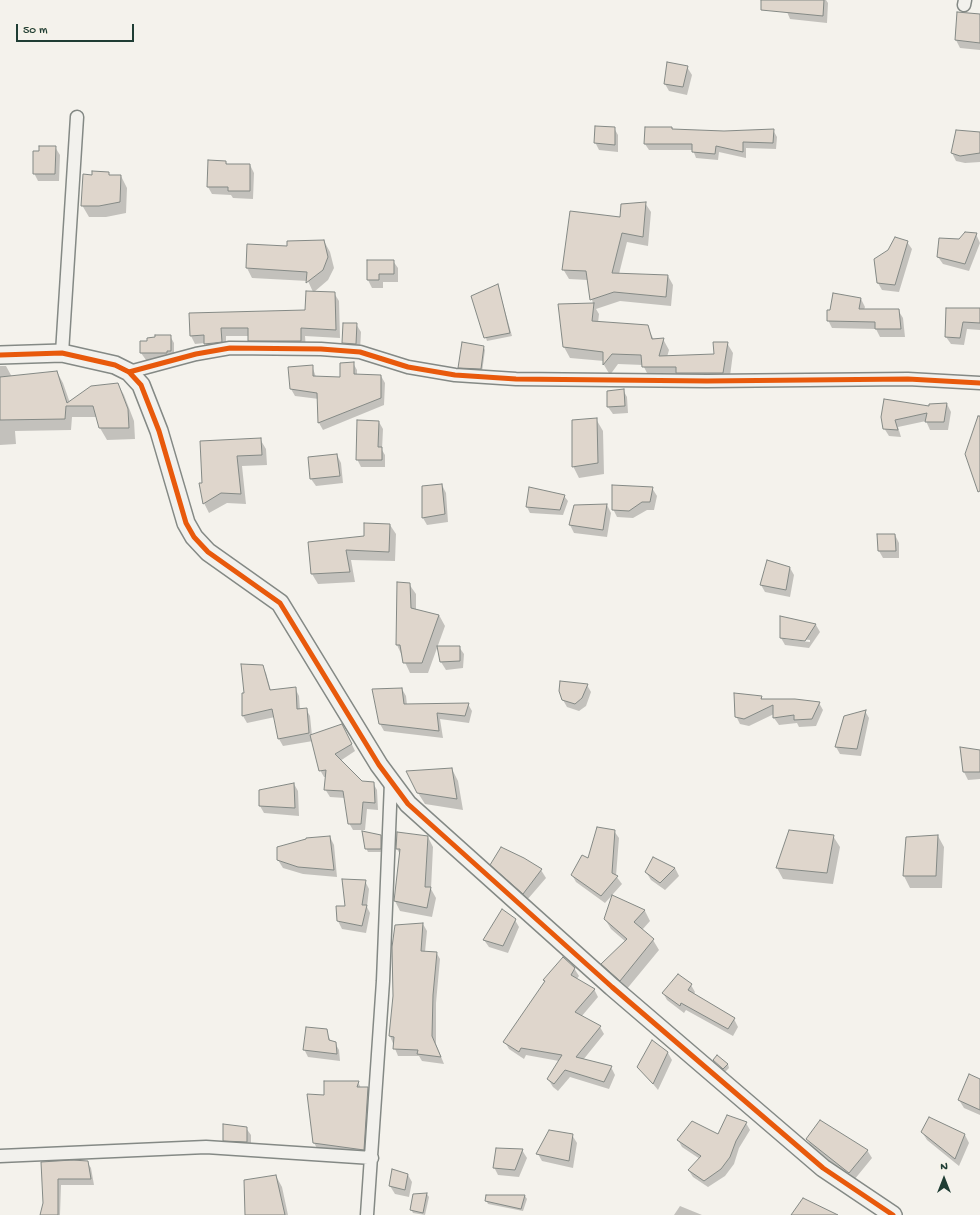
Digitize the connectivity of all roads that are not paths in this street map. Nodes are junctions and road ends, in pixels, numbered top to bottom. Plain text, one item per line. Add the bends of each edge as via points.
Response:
1 (77, 117) dead end
2 (62, 353) junction
3 (0, 355) edge
4 (129, 372) junction
5 (980, 384) edge
6 (391, 782) junction
7 (0, 1156) edge
8 (372, 1158) junction
9 (368, 1215) edge
10 (893, 1215) edge

1 - 2 street
2 - 3 street
2 - 4 street via 115,365
4 - 5 street via 196,354 230,348 321,349 360,352 408,367 455,375 516,379 908,379
4 - 6 street via 141,385 159,431 186,523 194,537 208,552 280,603
6 - 8 street via 383,981
6 - 10 street via 408,804 702,1064 823,1168
7 - 8 street via 206,1147
8 - 9 street

